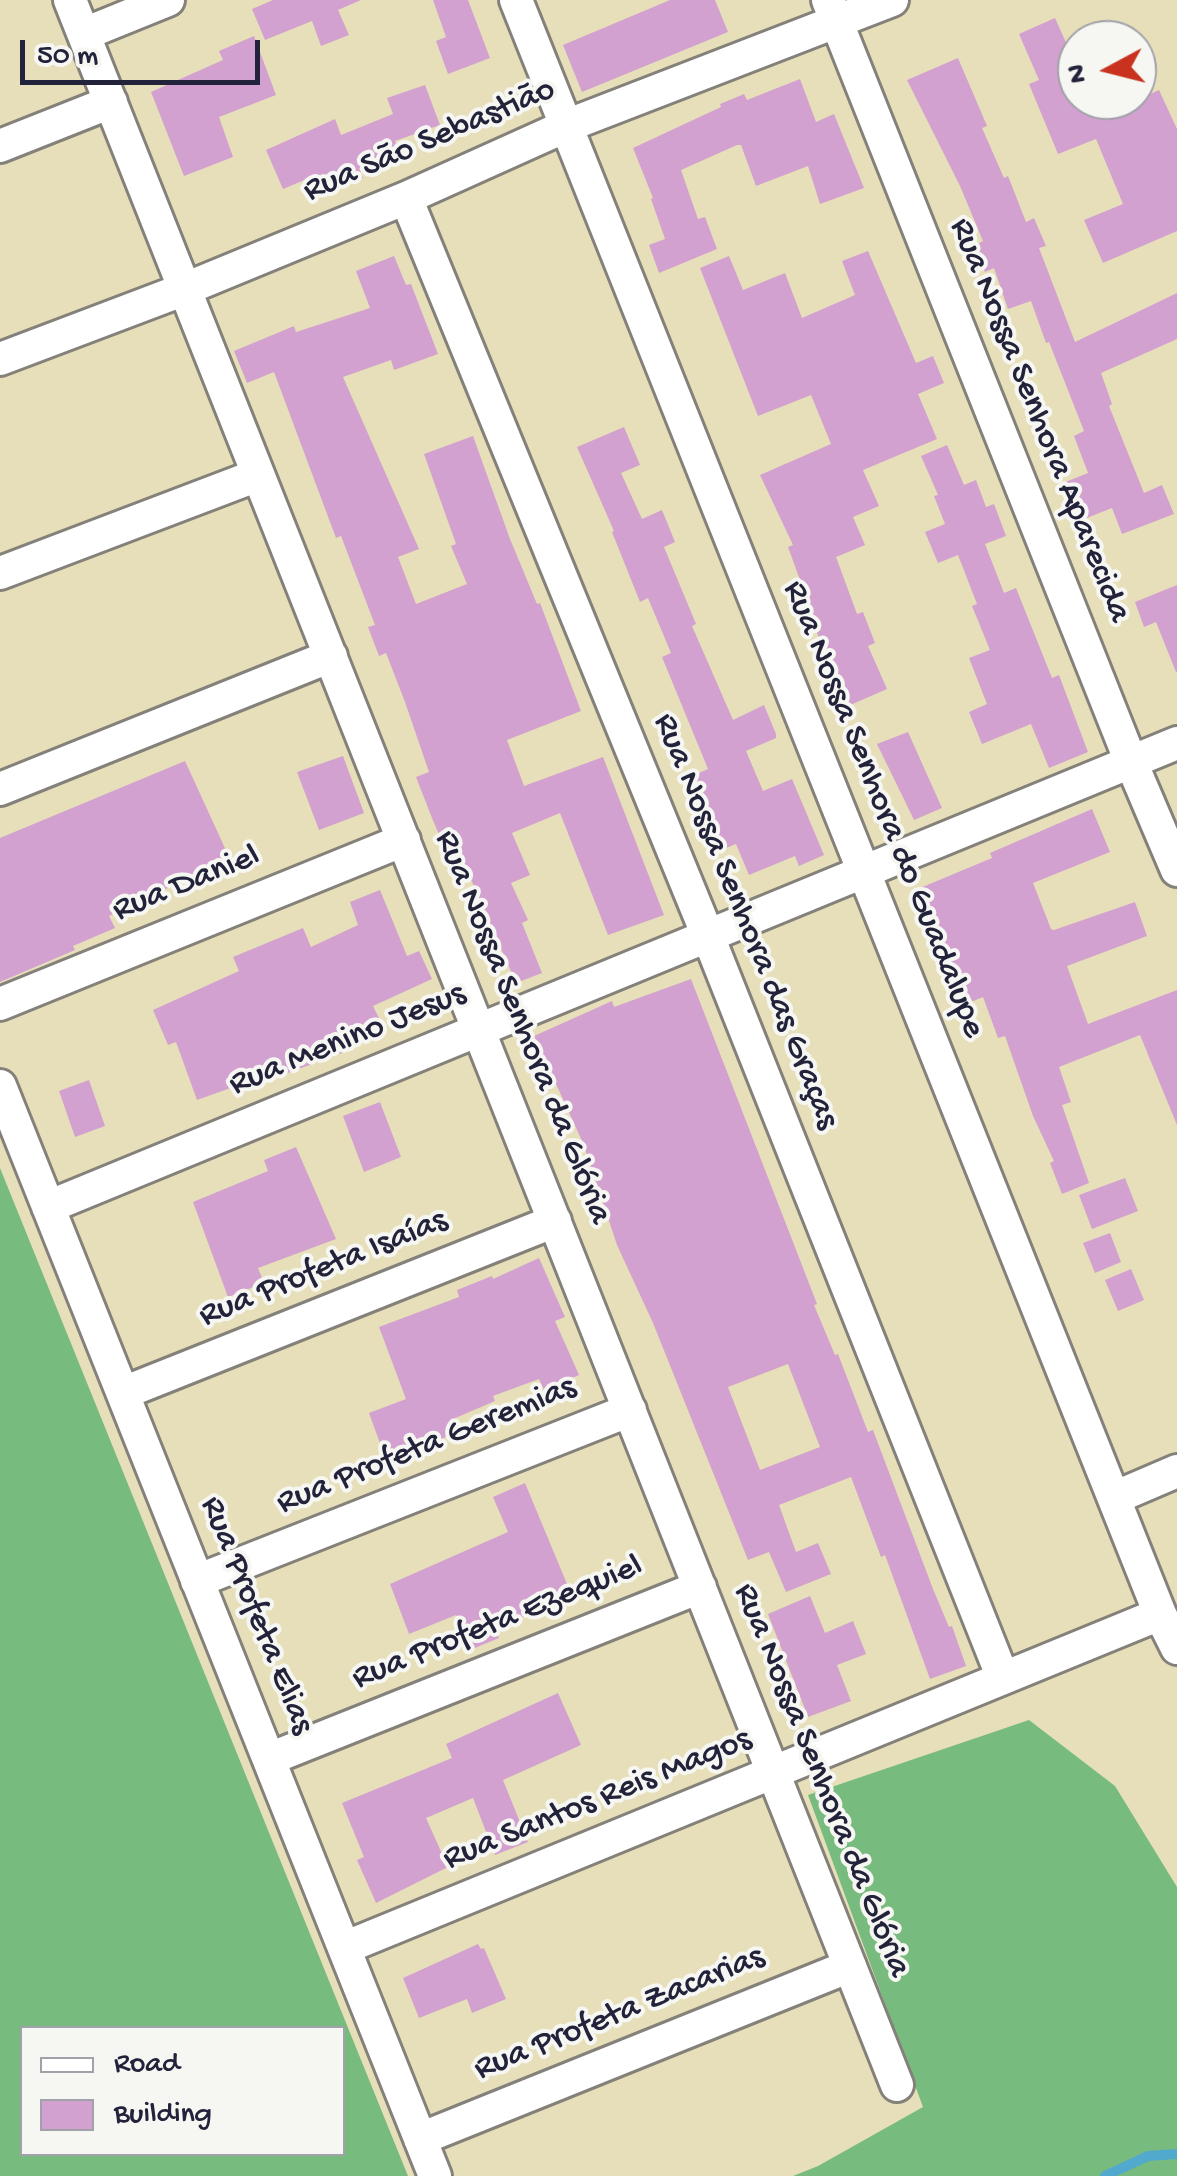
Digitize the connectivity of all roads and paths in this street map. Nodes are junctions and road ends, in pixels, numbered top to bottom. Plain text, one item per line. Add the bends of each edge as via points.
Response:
1 (70, 0) edge
2 (168, 0) edge
3 (516, 0) edge
4 (892, 0) edge
5 (832, 11) edge
6 (84, 34) junction
7 (111, 102) junction
8 (566, 126) junction
9 (0, 146) edge
10 (406, 198) junction
11 (185, 289) junction
12 (0, 358) edge
13 (258, 475) junction
14 (0, 574) edge
15 (331, 656) junction
16 (1177, 743) edge
17 (1131, 762) junction
18 (0, 789) edge
19 (404, 840) junction
20 (1177, 870) edge
21 (864, 872) junction
22 (708, 936) junction
23 (0, 1004) edge
24 (479, 1030) junction
25 (0, 1086) edge
26 (48, 1207) junction
27 (555, 1221) junction
28 (123, 1394) junction
29 (630, 1410) junction
30 (1177, 1471) edge
31 (1114, 1498) junction
32 (198, 1580) junction
33 (700, 1587) junction
34 (1160, 1614) junction
35 (1177, 1648) edge
36 (1003, 1678) junction
37 (269, 1759) junction
38 (774, 1772) junction
39 (344, 1948) junction
40 (850, 1966) junction
41 (898, 2085) dead end
42 (420, 2139) junction
43 (435, 2176) edge

1 - 6 street, Rua Nossa Senhora da Glória
2 - 6 street
3 - 8 street, Rua Nossa Senhora do Guadalupe
4 - 5 street, Rua São Sebastião
5 - 8 street, Rua São Sebastião
5 - 17 street, Rua Nossa Senhora Aparecida
6 - 7 street, Rua Nossa Senhora da Glória
7 - 9 street
7 - 11 street, Rua Nossa Senhora da Glória
8 - 10 street, Rua São Sebastião
8 - 21 street, Rua Nossa Senhora do Guadalupe
10 - 11 street, Rua São Sebastião
10 - 22 street, Rua Nossa Senhora das Graças
11 - 12 street, Rua São Sebastião
11 - 13 street, Rua Nossa Senhora da Glória
13 - 14 street
13 - 15 street, Rua Nossa Senhora da Glória
15 - 18 street
15 - 19 street, Rua Nossa Senhora da Glória
16 - 17 street, Rua Menino Jesus
17 - 20 street, Rua Nossa Senhora Aparecida
17 - 21 street, Rua Menino Jesus
19 - 23 street, Rua Daniel
19 - 24 street, Rua Nossa Senhora da Glória
21 - 22 street, Rua Menino Jesus
21 - 31 street, Rua Nossa Senhora do Guadalupe
22 - 24 street, Rua Menino Jesus
22 - 36 street, Rua Nossa Senhora das Graças
24 - 26 street, Rua Menino Jesus
24 - 27 street, Rua Nossa Senhora da Glória
25 - 26 street, Rua Profeta Elias
26 - 28 street, Rua Profeta Elias
27 - 28 street, Rua Profeta Isaías
27 - 29 street, Rua Nossa Senhora da Glória
28 - 32 street, Rua Profeta Elias
29 - 32 street, Rua Profeta Geremias
29 - 33 street, Rua Nossa Senhora da Glória
30 - 31 street
31 - 34 street, Rua Nossa Senhora do Guadalupe
32 - 37 street, Rua Profeta Elias
33 - 37 street, Rua Profeta Ezequiel
33 - 38 street, Rua Nossa Senhora da Glória
34 - 35 street, Rua Nossa Senhora do Guadalupe
34 - 36 street, Rua Santos Reis Magos
36 - 38 street, Rua Santos Reis Magos
37 - 39 street, Rua Profeta Elias
38 - 39 street, Rua Santos Reis Magos
38 - 40 street, Rua Nossa Senhora da Glória
39 - 42 street, Rua Profeta Elias
40 - 41 street, Rua Nossa Senhora da Glória
40 - 42 street, Rua Profeta Zacarias
42 - 43 street, Rua Profeta Elias

